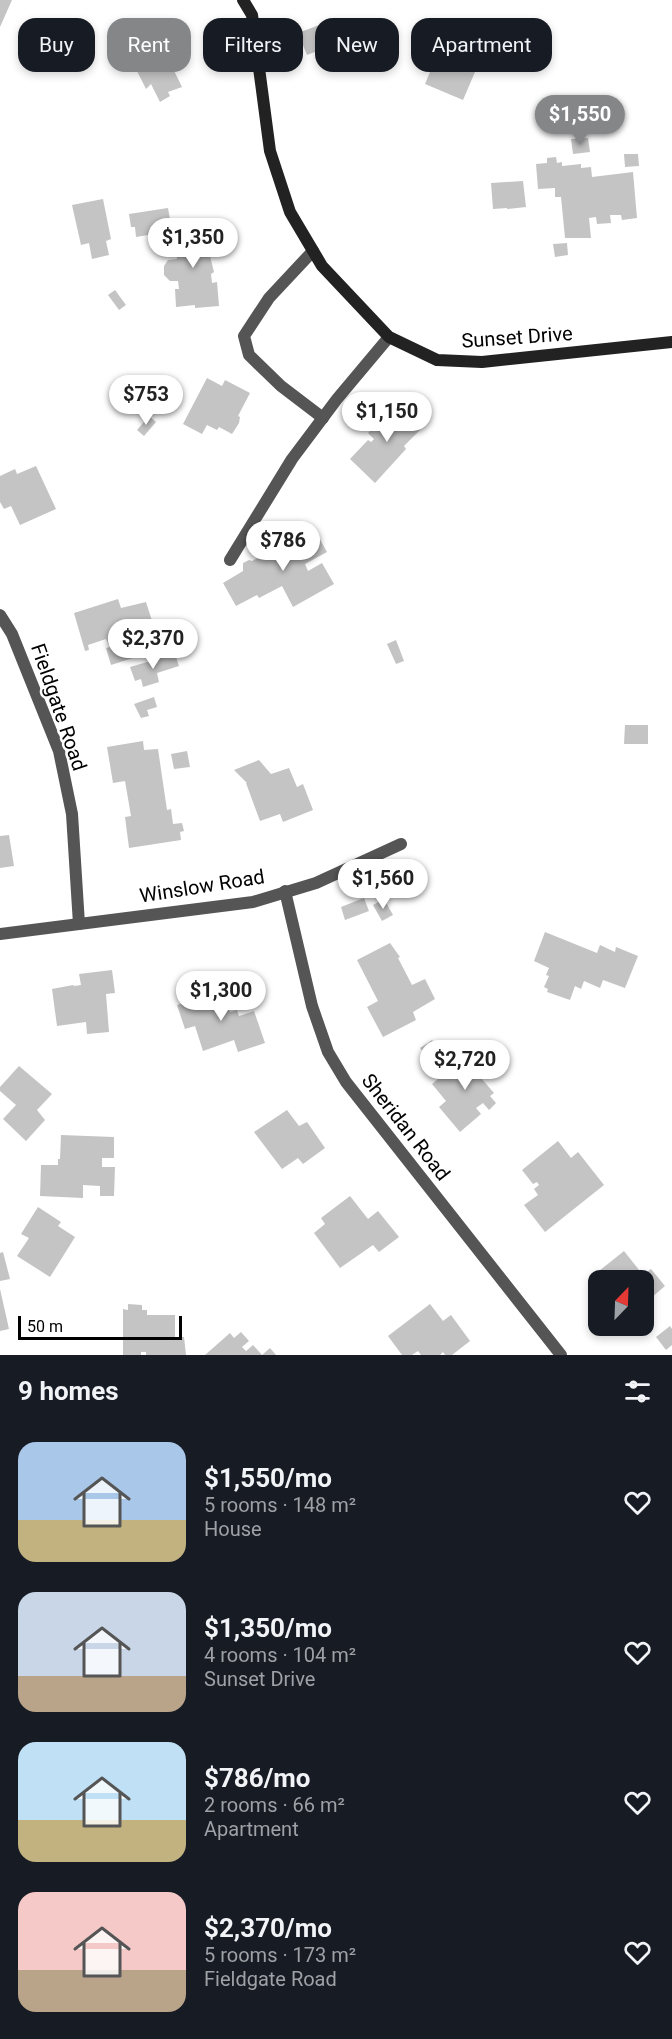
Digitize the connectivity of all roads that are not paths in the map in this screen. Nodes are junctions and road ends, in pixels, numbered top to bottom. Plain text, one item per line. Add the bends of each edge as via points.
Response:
1 (243, 0) edge
2 (313, 251) junction
3 (389, 337) junction
4 (672, 342) edge
5 (323, 418) junction
6 (230, 560) dead end
7 (0, 615) edge
8 (401, 844) dead end
9 (285, 891) junction
10 (79, 924) junction
11 (0, 934) edge
12 (561, 1355) edge

1 - 2 main road, Sunset Drive via 252,15 270,151 290,212
2 - 3 main road, Sunset Drive via 322,266
2 - 5 street via 269,298 244,336 249,355
3 - 4 main road, Sunset Drive via 437,360 482,362
3 - 5 street
5 - 6 street via 292,459
7 - 10 street, Fieldgate Road via 12,634 58,752 72,814
8 - 9 street, Winslow Road via 316,883
9 - 10 street, Winslow Road via 253,902
9 - 12 street, Sheridan Road via 312,1006 328,1052 346,1082
10 - 11 street, Winslow Road

